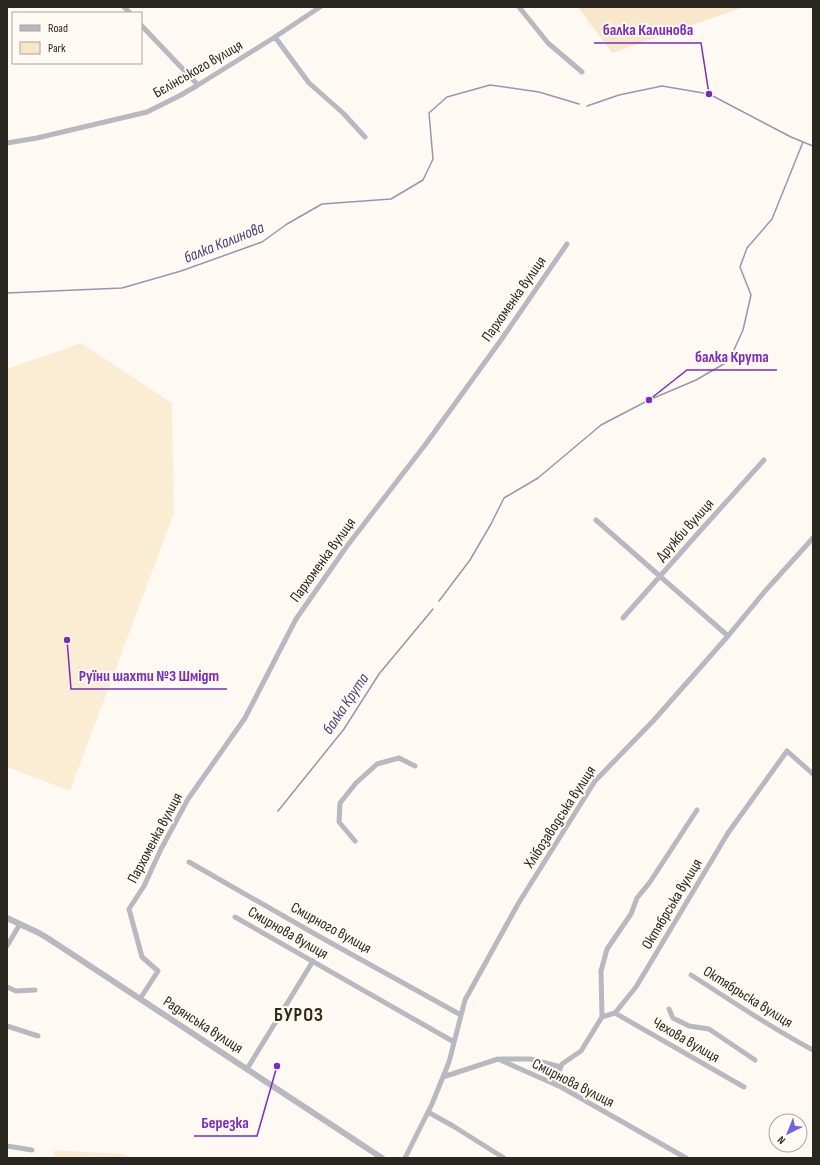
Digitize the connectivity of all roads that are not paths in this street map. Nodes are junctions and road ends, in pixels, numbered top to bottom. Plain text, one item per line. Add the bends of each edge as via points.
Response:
1 (320, 7) edge
2 (519, 7) edge
3 (142, 26) edge
4 (275, 37) junction
5 (582, 72) dead end
6 (198, 85) junction
7 (365, 137) dead end
8 (7, 143) edge
9 (567, 244) dead end
10 (764, 460) dead end
11 (596, 520) dead end
12 (813, 538) edge
13 (660, 576) junction
14 (623, 618) dead end
15 (728, 636) junction
16 (415, 766) dead end
17 (813, 774) edge
18 (697, 810) dead end
19 (355, 841) dead end
20 (189, 862) dead end
21 (235, 917) dead end
22 (7, 918) edge
23 (20, 924) junction
24 (7, 946) edge
25 (313, 961) junction
26 (691, 975) dead end
27 (7, 987) edge
28 (35, 990) dead end
29 (140, 999) junction
30 (669, 1009) dead end
31 (615, 1013) junction
32 (461, 1015) junction
33 (602, 1017) junction
34 (7, 1026) edge
35 (38, 1036) dead end
36 (454, 1042) junction
37 (813, 1050) edge
38 (498, 1059) junction
39 (755, 1060) dead end
40 (561, 1067) junction
41 (247, 1069) junction
42 (443, 1077) junction
43 (554, 1084) junction
44 (744, 1087) dead end
45 (428, 1112) junction
46 (7, 1146) edge
47 (32, 1150) dead end
48 (382, 1158) edge
49 (405, 1158) edge
50 (504, 1158) edge
51 (686, 1158) edge

1 - 4 street, Бєлінського вулиця
2 - 5 street via 548,43
3 - 6 street
4 - 6 street, Бєлінського вулиця
4 - 7 street via 309,83 343,113
6 - 8 street, Бєлінського вулиця via 147,112
9 - 29 street, Пархоменка вулиця via 501,340 428,441 347,546 296,619 245,718 188,799 130,909 142,957 158,970
10 - 13 street, Дружби вулиця
11 - 13 street
12 - 15 street, Хлібозаводська вулиця
13 - 14 street, Дружби вулиця
13 - 15 street
15 - 32 street, Хлібозаводська вулиця via 654,720 595,781 518,904 465,1000
16 - 19 street via 399,758 377,764 356,783 340,803 339,822
17 - 31 street, Октябрська вулиця via 787,751 728,832 636,987
18 - 33 street via 637,898 631,914 607,949 601,971
20 - 32 street, Смирного вулиця
21 - 25 street, Смирнова вулиця
22 - 23 street, Радянська вулиця
23 - 24 street
23 - 29 street, Радянська вулиця via 39,933
25 - 36 street, Смирнова вулиця
25 - 41 street
26 - 37 street, Октябрьска вулиця via 783,1034
27 - 28 street via 16,991
29 - 41 street, Радянська вулиця
30 - 39 street via 673,1018 689,1026 709,1028
31 - 33 street
31 - 44 street, Чехова вулиця
32 - 36 street, Хлібозаводська вулиця
33 - 40 street via 580,1051
34 - 35 street
36 - 42 street, Хлібозаводська вулиця
38 - 40 street via 530,1059
38 - 42 street
38 - 43 street, Смирнова вулиця
40 - 43 street
41 - 48 street, Радянська вулиця
42 - 45 street, Хлібозаводська вулиця
43 - 51 street, Смирнова вулиця
45 - 49 street, Хлібозаводська вулиця
45 - 50 street
46 - 47 street

